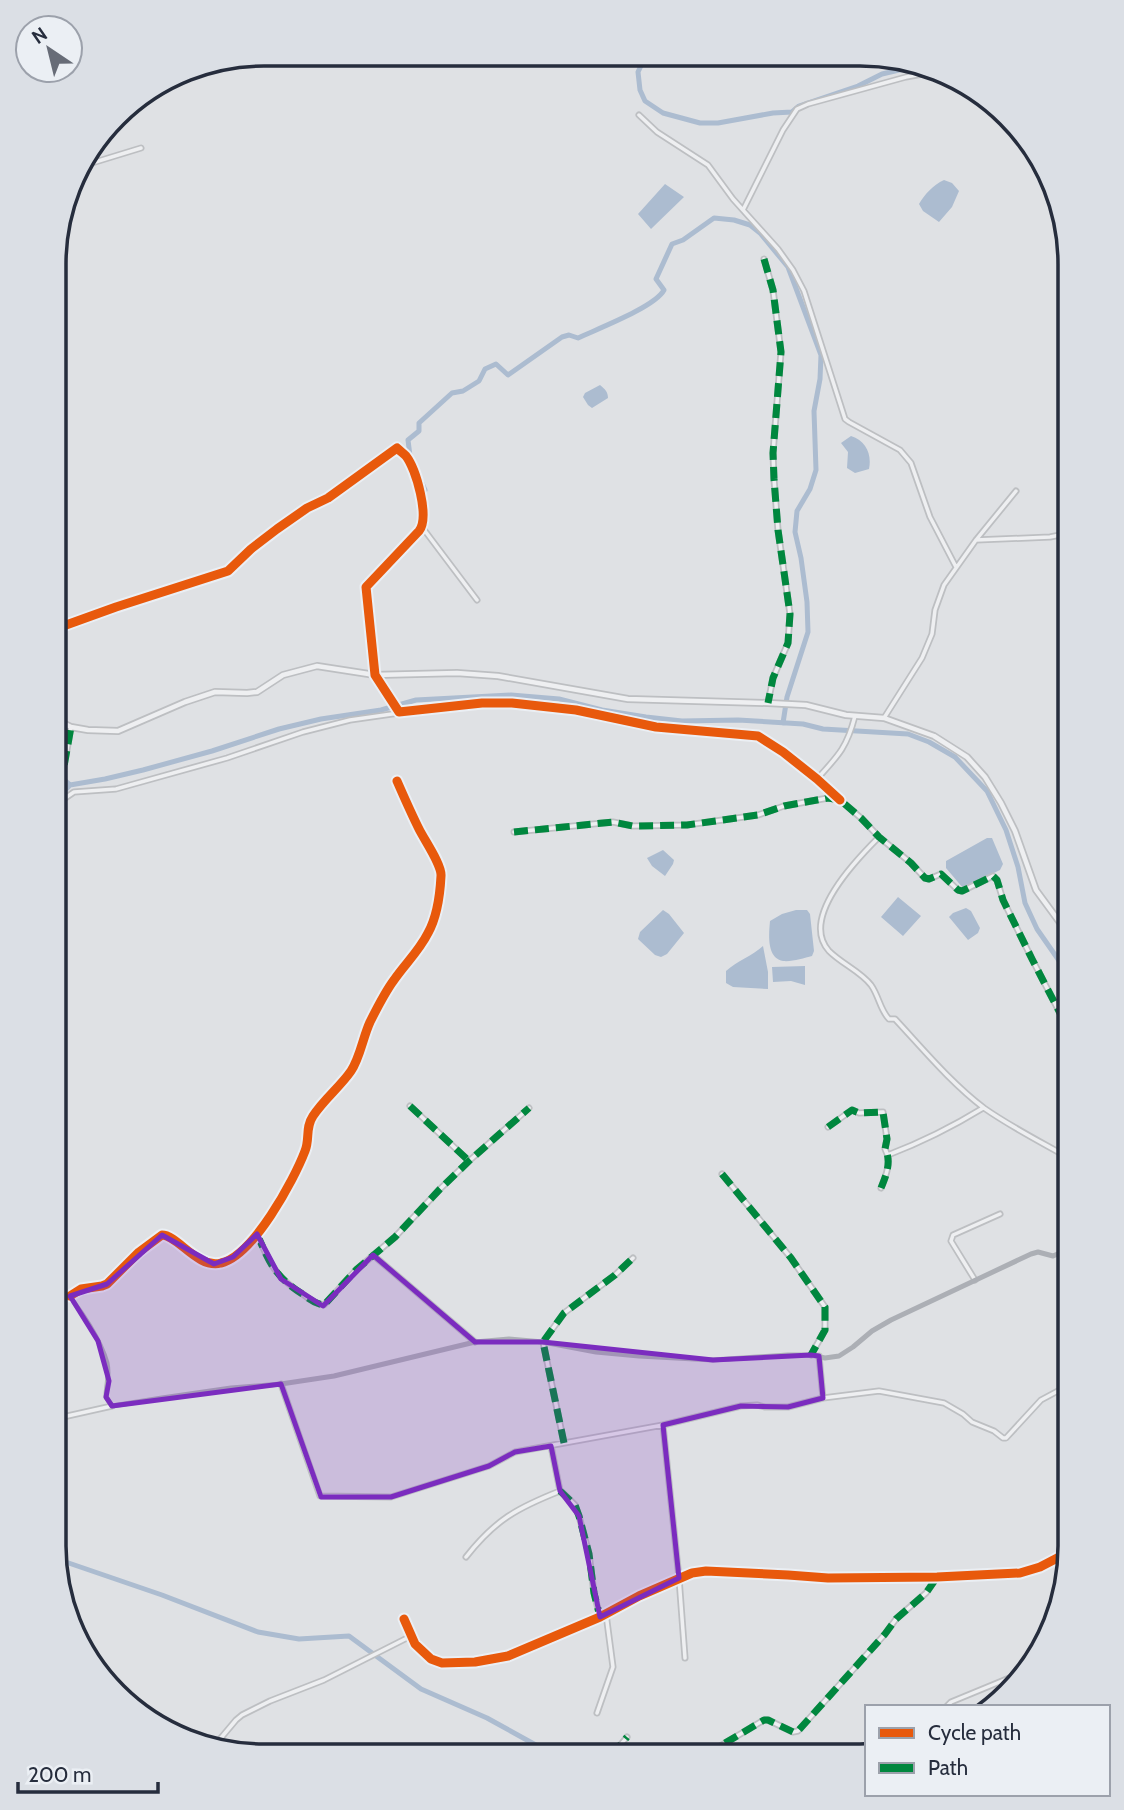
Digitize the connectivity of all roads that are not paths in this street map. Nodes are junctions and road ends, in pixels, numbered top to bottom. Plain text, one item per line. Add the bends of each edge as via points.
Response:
1 (917, 75) edge
2 (639, 115) dead end
3 (141, 148) dead end
4 (96, 162) edge
5 (743, 210) junction
6 (764, 260) dead end
7 (1016, 491) dead end
8 (422, 527) junction
9 (1058, 535) edge
10 (976, 540) junction
11 (956, 567) junction
12 (477, 600) dead end
13 (66, 625) edge
14 (375, 675) junction
15 (770, 703) junction
16 (399, 711) junction
17 (855, 716) junction
18 (884, 718) junction
19 (66, 724) edge
20 (71, 727) junction
21 (66, 755) edge
22 (817, 779) junction
23 (397, 781) dead end
24 (66, 797) edge
25 (840, 800) junction
26 (514, 832) dead end
27 (879, 836) junction
28 (1057, 919) edge
29 (1057, 1008) edge
30 (410, 1106) dead end
31 (529, 1108) dead end
32 (984, 1108) junction
33 (828, 1127) dead end
34 (1057, 1151) edge
35 (888, 1155) junction
36 (469, 1161) junction
37 (722, 1174) dead end
38 (881, 1188) dead end
39 (1000, 1214) dead end
40 (257, 1234) junction
41 (1057, 1254) edge
42 (373, 1255) junction
43 (632, 1258) dead end
44 (975, 1280) junction
45 (66, 1291) edge
46 (70, 1296) junction
47 (475, 1342) junction
48 (542, 1342) junction
49 (811, 1355) junction
50 (819, 1356) junction
51 (281, 1384) junction
52 (1057, 1391) edge
53 (823, 1398) junction
54 (113, 1406) junction
55 (66, 1416) edge
56 (663, 1425) junction
57 (565, 1443) junction
58 (551, 1446) junction
59 (560, 1491) junction
60 (466, 1557) dead end
61 (1057, 1557) edge
62 (937, 1577) junction
63 (679, 1578) junction
64 (606, 1614) junction
65 (600, 1617) junction
66 (404, 1619) dead end
67 (411, 1636) junction
68 (685, 1658) dead end
69 (1004, 1680) edge
70 (948, 1705) edge
71 (597, 1713) dead end
72 (628, 1737) dead end
73 (221, 1738) edge
74 (622, 1744) edge
75 (723, 1744) edge

1 - 5 street via 797,109
2 - 5 street via 708,165
3 - 4 street
5 - 11 street via 778,249 804,291 845,419 900,450 911,463 930,517
6 - 15 street via 781,352 773,453 790,614 788,643
7 - 10 street
8 - 12 street
8 - 13 street via 422,498 407,457 397,448 328,499 277,529 228,571
8 - 14 street via 366,587
9 - 10 street
10 - 11 street
11 - 18 street via 935,610 922,659
14 - 15 street via 457,673 628,699
14 - 16 street
14 - 20 street via 317,666 283,675 257,692 215,692 118,731
15 - 17 street
16 - 22 street via 512,704 576,710 656,727 758,736
16 - 24 street via 303,732 116,789 74,792
17 - 18 street
17 - 22 street via 848,741
18 - 28 street via 934,736 967,757 985,777 1015,831 1036,890
19 - 20 street
20 - 21 street
22 - 25 street
23 - 40 street via 442,873 438,903 429,931 370,1022 352,1070 313,1115 296,1172
25 - 26 street via 828,798 758,815 687,825 613,822
25 - 27 street
27 - 29 street via 925,878 941,874 958,890 993,876
27 - 32 street via 826,906 820,922 822,939 828,950 871,985 884,1014 895,1018
30 - 36 street
31 - 36 street
32 - 34 street
32 - 35 street via 946,1131
33 - 35 street via 852,1110 883,1111
35 - 38 street
36 - 42 street
37 - 49 street via 825,1307 825,1330
39 - 44 street via 952,1237
40 - 42 street via 275,1273 293,1289 324,1305
40 - 46 street via 233,1257 214,1264 162,1234 107,1284
41 - 44 main road via 1038,1252
42 - 47 street
43 - 48 street via 564,1313
44 - 50 main road via 891,1320 839,1356
45 - 46 main road
46 - 54 main road via 103,1352 109,1380 106,1396
47 - 48 main road
47 - 51 main road
48 - 49 main road via 607,1353 713,1360
48 - 57 street
49 - 50 main road
50 - 53 street
51 - 54 main road
51 - 58 street via 321,1497 391,1497 489,1466 514,1452
52 - 53 street via 1041,1400 1006,1438 944,1403 879,1391
53 - 56 street via 788,1406 741,1406
54 - 55 street
56 - 57 street
56 - 63 street
57 - 58 street
58 - 59 street
59 - 60 street via 527,1504 496,1524
59 - 65 street via 575,1505 579,1517
61 - 62 street via 1020,1573
62 - 63 street via 828,1578 706,1571
62 - 75 street via 798,1731 764,1720
63 - 64 street
63 - 68 street
64 - 65 street
64 - 71 street via 612,1667
65 - 67 street via 509,1656 475,1662 431,1659
66 - 67 street
67 - 73 street via 324,1681 242,1715
69 - 70 street
72 - 74 street

